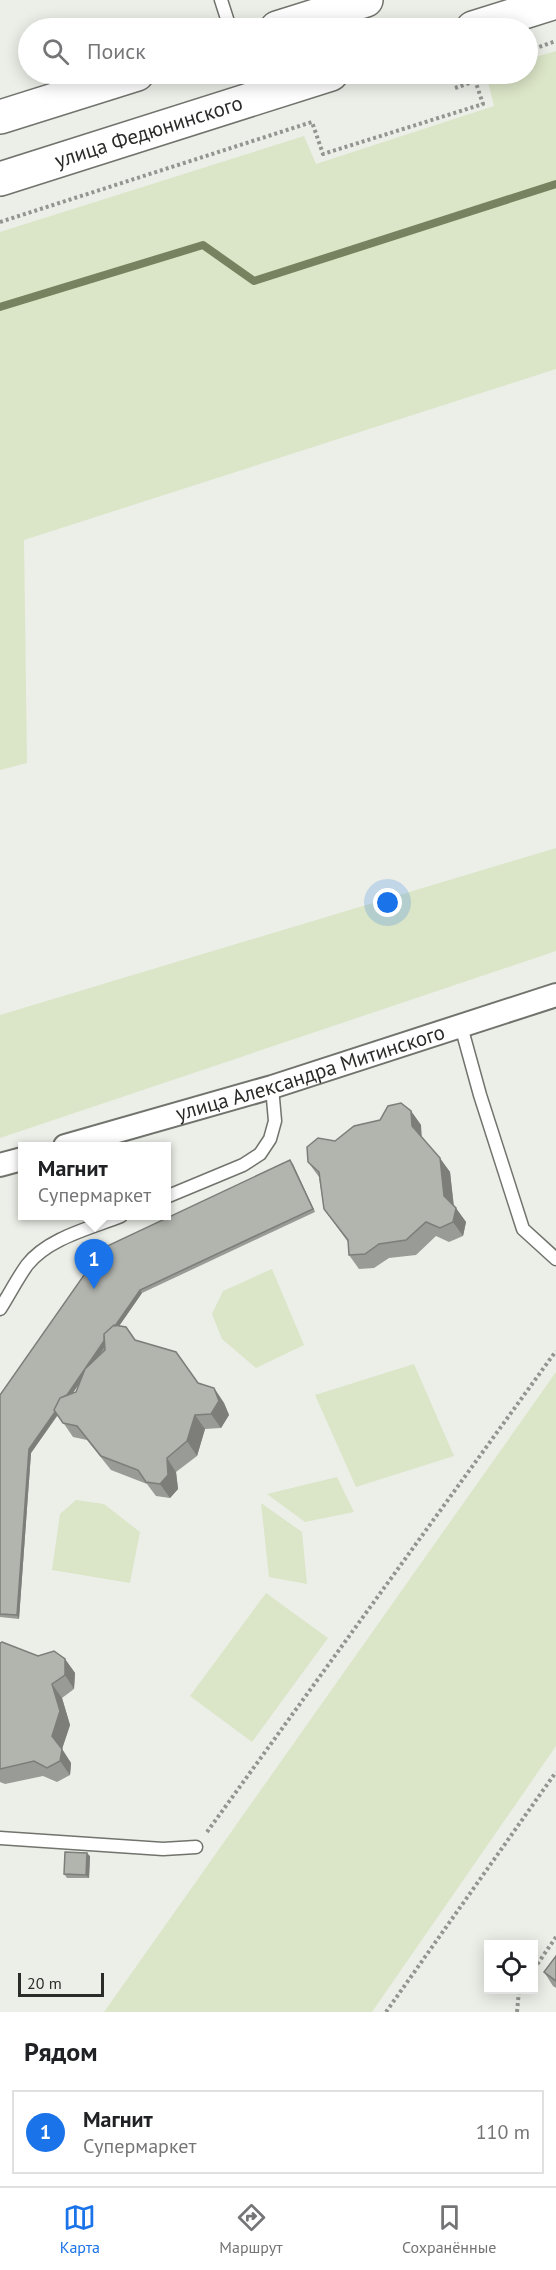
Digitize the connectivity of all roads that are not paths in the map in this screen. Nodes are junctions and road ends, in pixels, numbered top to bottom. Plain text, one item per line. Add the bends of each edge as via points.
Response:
1 (221, 0) edge
2 (366, 0) edge
3 (556, 2) edge
4 (227, 18) edge
5 (309, 18) edge
6 (505, 18) edge
7 (105, 84) edge
8 (299, 84) edge
9 (0, 117) edge
10 (0, 179) edge
11 (556, 995) edge
12 (461, 1026) junction
13 (272, 1087) junction
14 (79, 1142) edge
15 (18, 1160) edge
16 (0, 1165) edge
17 (171, 1195) edge
18 (109, 1220) edge
19 (556, 1259) edge
20 (0, 1309) edge
21 (0, 1838) edge
22 (196, 1847) road end

1 - 4 lane
2 - 5 highway
3 - 6 highway
7 - 9 highway
8 - 10 highway, улица Федюнинского
11 - 12 street, улица Александра Митинского
12 - 13 street, улица Александра Митинского
12 - 19 lane via 523,1229
13 - 14 street, улица Александра Митинского
13 - 17 lane via 275,1121 260,1154
15 - 16 street
18 - 20 lane via 40,1253 27,1264
21 - 22 lane via 163,1849

